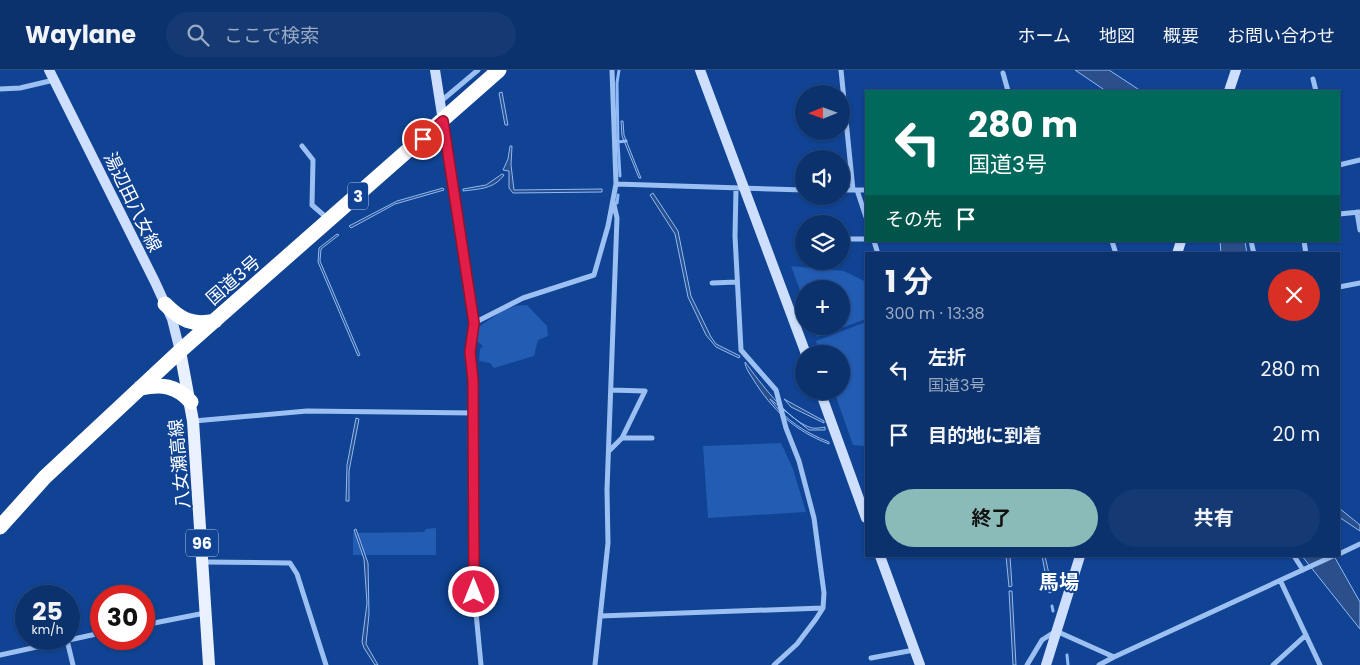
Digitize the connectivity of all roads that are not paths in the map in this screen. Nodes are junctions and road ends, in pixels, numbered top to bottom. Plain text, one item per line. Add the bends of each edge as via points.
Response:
1 (435, 70) edge
2 (478, 70) edge
3 (499, 70) edge
4 (612, 70) edge
5 (700, 70) edge
6 (841, 70) edge
7 (1234, 70) edge
8 (53, 73) edge
9 (1004, 73) dead end
10 (1313, 79) dead end
11 (0, 89) edge
12 (1008, 90) edge
13 (1229, 90) edge
14 (1316, 90) edge
15 (440, 102) junction
16 (443, 121) junction
17 (302, 146) dead end
18 (1360, 160) edge
19 (1340, 165) edge
20 (616, 184) junction
21 (741, 190) junction
22 (795, 190) edge
23 (850, 190) edge
24 (855, 190) junction
25 (865, 190) edge
26 (613, 200) junction
27 (1358, 212) edge
28 (1340, 214) edge
29 (865, 215) edge
30 (330, 220) junction
31 (1360, 230) edge
32 (850, 239) edge
33 (865, 239) edge
34 (737, 282) junction
35 (712, 283) dead end
36 (1360, 283) edge
37 (1340, 287) edge
38 (165, 304) junction
39 (215, 320) junction
40 (474, 323) junction
41 (802, 345) edge
42 (180, 351) junction
43 (140, 388) junction
44 (611, 390) junction
45 (823, 400) edge
46 (191, 402) junction
47 (473, 414) junction
48 (193, 421) junction
49 (622, 438) junction
50 (652, 438) dead end
51 (609, 451) junction
52 (865, 515) edge
53 (0, 527) edge
54 (1360, 544) edge
55 (1341, 553) edge
56 (880, 557) edge
57 (1080, 557) edge
58 (1295, 557) edge
59 (1331, 557) edge
60 (204, 562) junction
61 (1304, 570) junction
62 (1281, 582) junction
63 (824, 608) junction
64 (206, 613) junction
65 (600, 616) junction
66 (155, 623) edge
67 (1056, 631) junction
68 (1306, 635) junction
69 (25, 650) edge
70 (69, 650) edge
71 (914, 650) junction
72 (0, 656) edge
73 (1114, 657) junction
74 (871, 658) dead end
75 (73, 665) edge
76 (209, 665) edge
77 (326, 665) edge
78 (481, 665) edge
79 (595, 665) edge
80 (774, 665) edge
81 (920, 665) edge
82 (1027, 665) edge
83 (1046, 665) edge
84 (1099, 665) edge
85 (1273, 665) edge
86 (1320, 665) edge

1 - 15 street
2 - 15 street
3 - 16 highway, 国道3号 / 3
4 - 20 street
5 - 21 street
6 - 24 street
7 - 13 street
8 - 11 street via 20,88
8 - 38 street, 湯辺田八女線
9 - 12 street
10 - 14 street
15 - 16 street
16 - 30 highway, 国道3号 / 3
16 - 40 street
17 - 30 street via 313,160 312,205
18 - 19 street
20 - 21 street
20 - 26 street
21 - 22 street
21 - 34 street via 735,209
21 - 41 street
23 - 24 street
24 - 25 street
24 - 29 street
26 - 40 street via 594,276 524,298
26 - 44 street via 617,218
27 - 28 street
27 - 31 street
30 - 39 highway, 国道3号 / 3
32 - 33 street
34 - 35 street
34 - 63 street via 741,350 776,390 806,483 819,552
36 - 37 street
38 - 39 highway via 188,322
38 - 42 street, 湯辺田八女線
39 - 42 highway, 国道3号 / 3
40 - 47 street via 470,352
42 - 43 highway, 国道3号 / 3
42 - 46 main road, 八女瀬高線 / 96
43 - 46 highway via 169,386
43 - 53 highway, 国道3号 / 3 via 45,477
44 - 49 street via 645,390
44 - 51 street
45 - 52 street
46 - 48 main road, 八女瀬高線 / 96
47 - 48 street via 307,411
47 - 78 street via 474,592
48 - 60 main road, 八女瀬高線 / 96
49 - 50 street
49 - 51 street
51 - 65 street via 608,543
54 - 55 street
56 - 71 street
57 - 67 street
58 - 61 street
59 - 61 street
60 - 64 main road, 八女瀬高線 / 96
60 - 77 street via 290,564 297,574
61 - 62 street
62 - 68 street
62 - 73 street
63 - 65 street
63 - 80 street via 797,644
64 - 66 street
64 - 76 main road, 八女瀬高線 / 96
65 - 79 street
67 - 73 street
67 - 82 street via 1042,640
67 - 83 street
68 - 85 street
68 - 86 street
69 - 72 street
70 - 75 street
71 - 74 street
71 - 81 street
73 - 84 street

